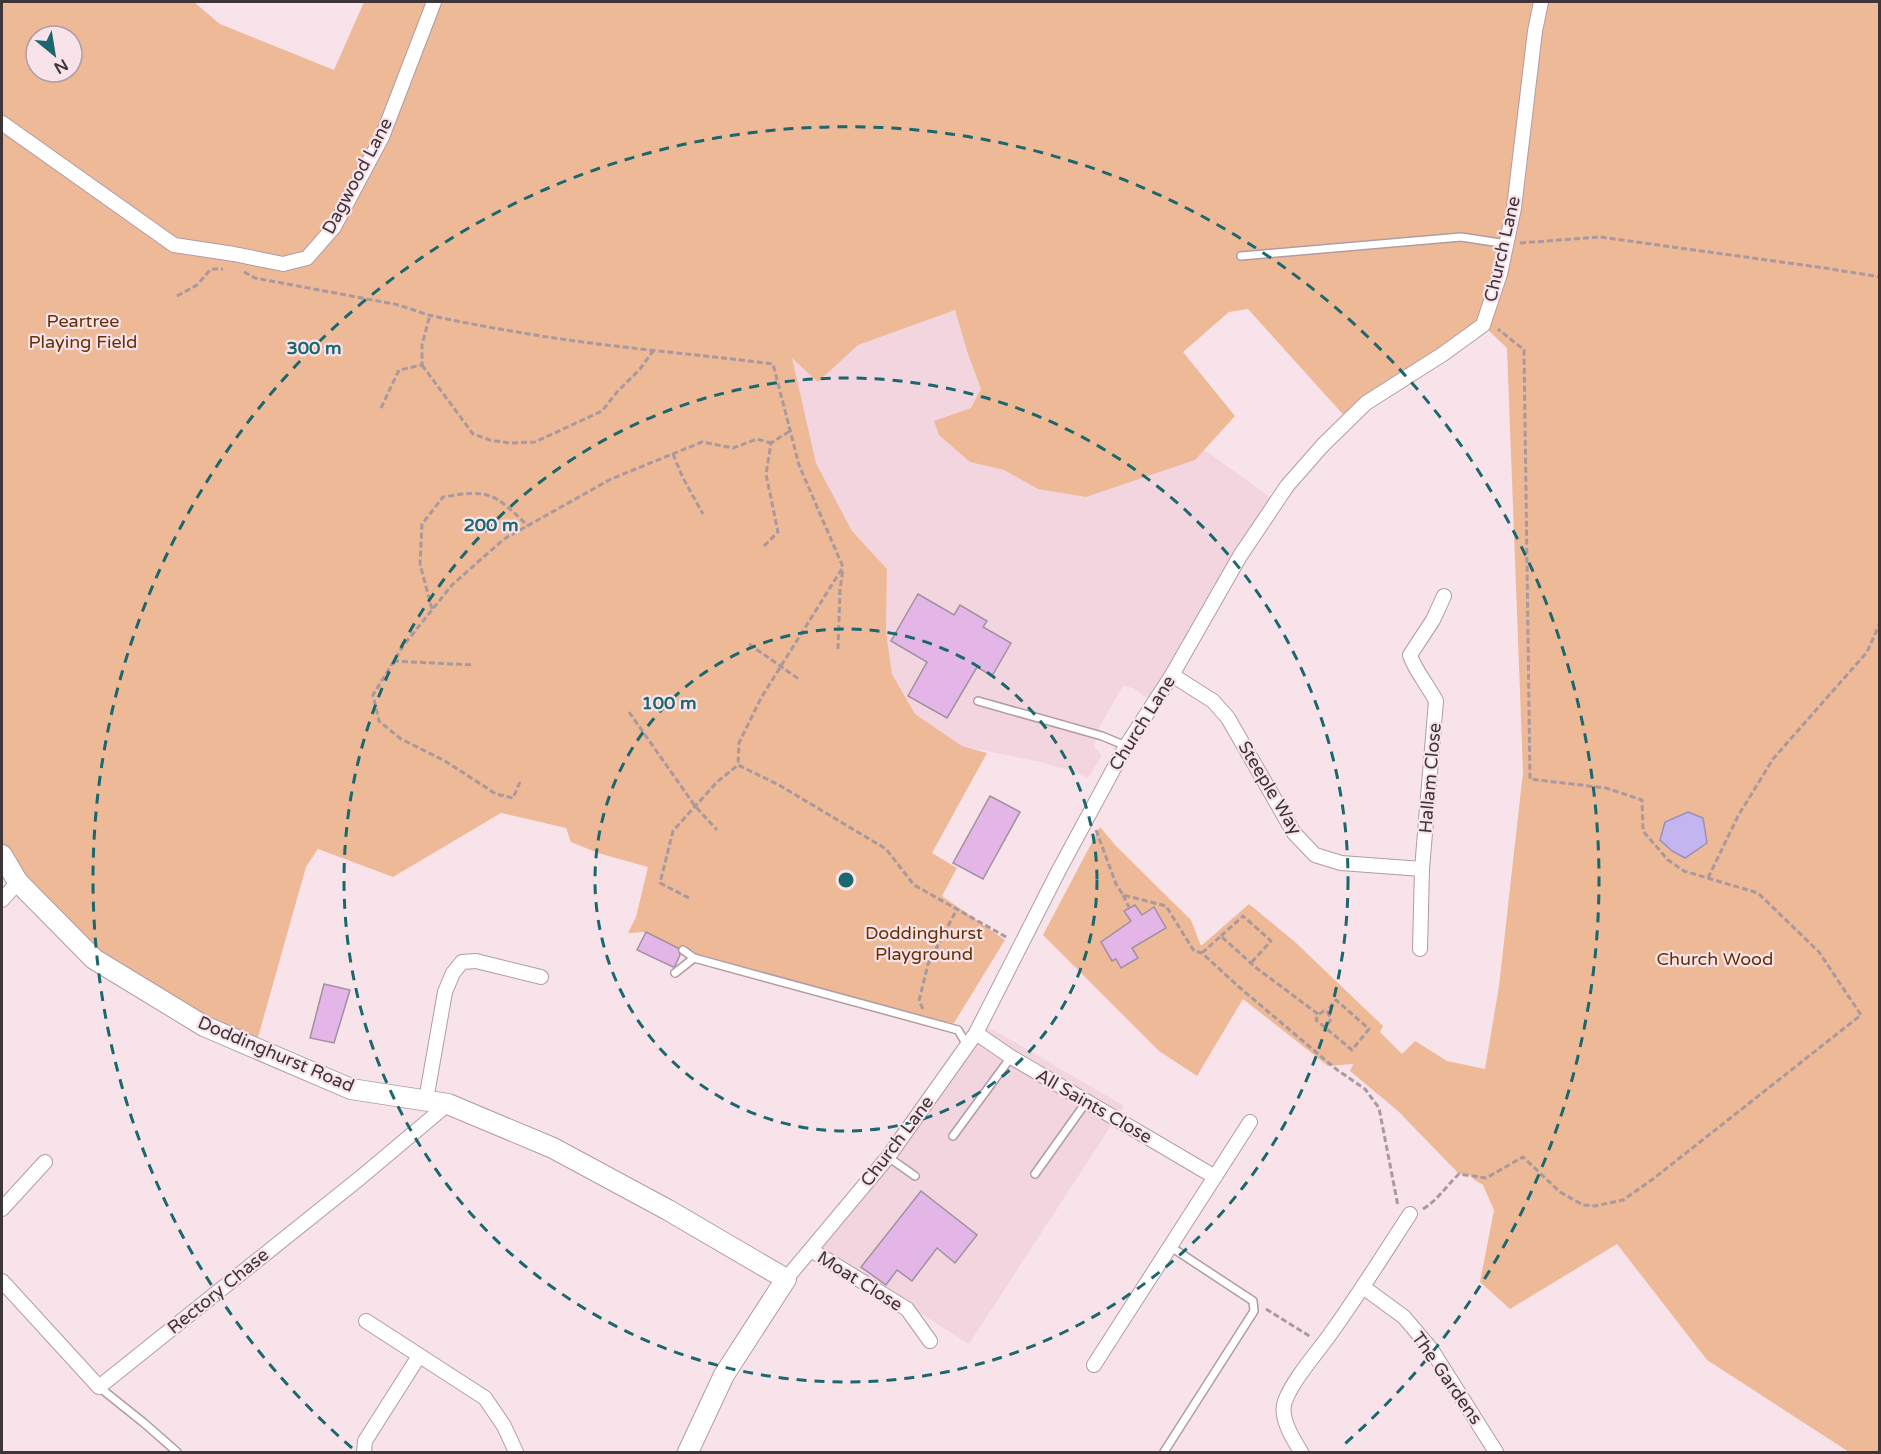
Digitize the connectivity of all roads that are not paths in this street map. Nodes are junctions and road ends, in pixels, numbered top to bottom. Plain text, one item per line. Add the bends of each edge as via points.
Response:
1 (434, 2) edge
2 (1541, 2) edge
3 (2, 123) edge
4 (1507, 244) junction
5 (1241, 256) dead end
6 (1444, 596) dead end
7 (1172, 675) junction
8 (978, 701) dead end
9 (1126, 746) junction
10 (2, 855) edge
11 (1422, 869) junction
12 (18, 882) junction
13 (2, 900) edge
14 (1420, 949) dead end
15 (683, 950) dead end
16 (694, 958) junction
17 (675, 973) dead end
18 (541, 977) dead end
19 (976, 1033) junction
20 (967, 1045) junction
21 (1011, 1057) junction
22 (426, 1100) junction
23 (1087, 1101) junction
24 (448, 1104) junction
25 (1250, 1122) dead end
26 (953, 1136) dead end
27 (888, 1156) junction
28 (45, 1162) dead end
29 (1035, 1174) dead end
30 (915, 1176) dead end
31 (1215, 1177) junction
32 (2, 1209) edge
33 (1410, 1214) road end
34 (1171, 1247) junction
35 (811, 1250) junction
36 (786, 1279) junction
37 (2, 1281) edge
38 (1363, 1287) junction
39 (366, 1321) dead end
40 (930, 1341) dead end
41 (419, 1356) junction
42 (1094, 1365) dead end
43 (99, 1387) junction
44 (177, 1452) edge
45 (364, 1452) edge
46 (516, 1452) edge
47 (688, 1452) edge
48 (1164, 1452) edge
49 (1301, 1452) edge
50 (1496, 1452) edge

1 - 3 street, Dagwood Lane via 382,137 334,227 307,258 283,264 174,245
2 - 4 street, Church Lane
4 - 5 lane via 1461,237
4 - 7 street, Church Lane via 1483,325 1365,403 1323,445 1287,486 1240,556
6 - 11 street, Hallam Close via 1434,620 1410,655 1436,701
7 - 9 street, Church Lane
7 - 11 street, Steeple Way via 1213,701 1228,718 1294,833 1315,855 1341,863
8 - 9 lane
9 - 19 street, Church Lane
10 - 12 street, Doddinghurst Road
11 - 14 street, Hallam Close
12 - 13 street
12 - 22 street, Doddinghurst Road via 94,959 204,1026 351,1089
15 - 16 lane
16 - 17 lane
16 - 20 lane via 928,1020 958,1030
18 - 22 street via 476,961 462,962 445,992
19 - 20 street, Church Lane
19 - 21 street, All Saints Close
20 - 27 street, Church Lane
21 - 23 street, All Saints Close
21 - 26 lane
22 - 24 street, Doddinghurst Road
23 - 29 lane
23 - 31 street, All Saints Close
24 - 36 street, Doddinghurst Road via 553,1148
24 - 43 street, Rectory Chase
25 - 31 street
27 - 30 lane
27 - 35 street, Church Lane
28 - 32 street
31 - 34 street
33 - 38 street
34 - 42 street
34 - 48 lane via 1253,1301 1254,1311
35 - 36 street, Church Lane
35 - 40 street, Moat Close via 907,1309
36 - 47 street, Church Lane via 724,1375
37 - 43 street
38 - 49 street via 1285,1403 1285,1417
38 - 50 street, The Gardens via 1404,1317 1431,1349
39 - 41 street
41 - 45 street via 364,1441
41 - 46 street via 485,1398
43 - 44 lane

